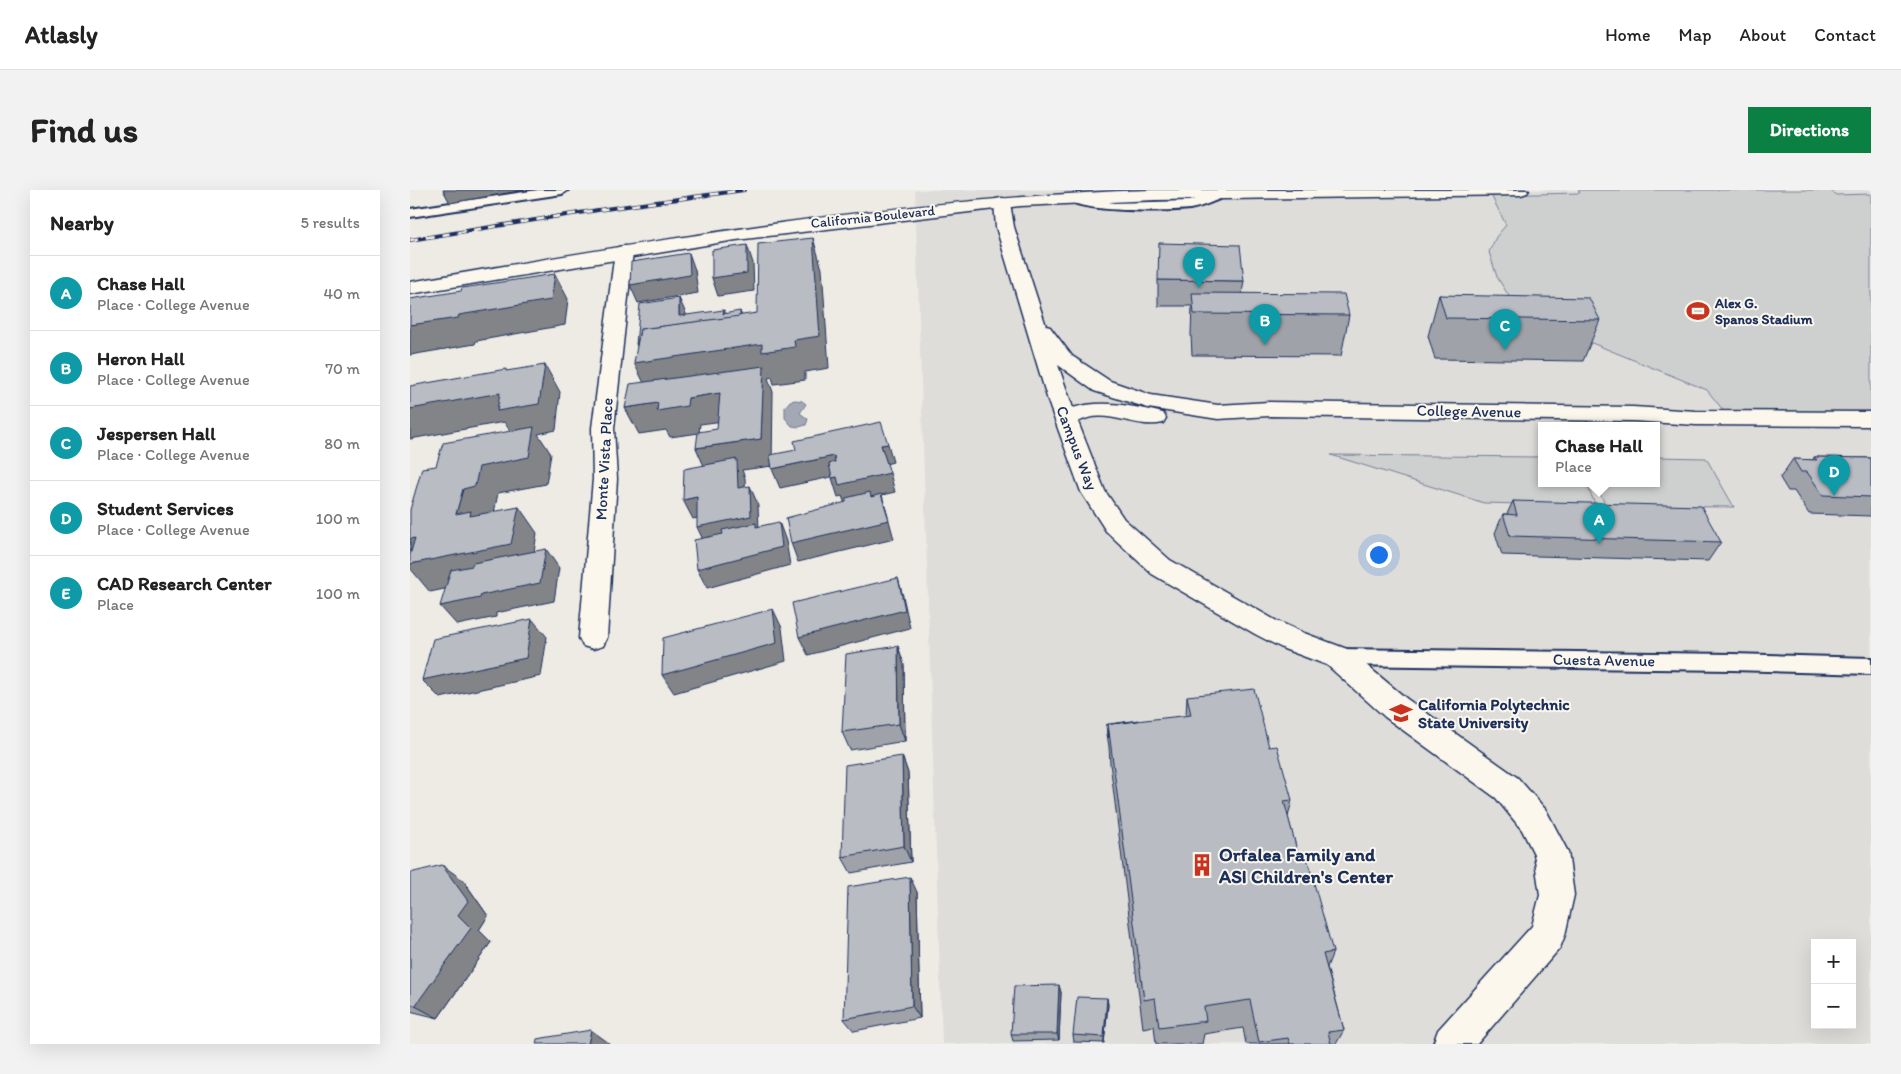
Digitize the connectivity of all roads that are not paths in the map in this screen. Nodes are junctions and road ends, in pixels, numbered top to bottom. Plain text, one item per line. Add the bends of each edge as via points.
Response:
1 (562, 190) edge
2 (1521, 190) edge
3 (1002, 203) junction
4 (410, 213) edge
5 (624, 251) junction
6 (410, 288) edge
7 (1034, 320) junction
8 (1218, 412) junction
9 (1871, 419) edge
10 (1066, 420) junction
11 (593, 638) dead end
12 (1338, 657) junction
13 (1871, 666) edge
14 (1452, 1044) edge

1 - 4 lane
2 - 3 street, California Boulevard via 1223,193
3 - 5 street, California Boulevard via 734,234
3 - 7 street, Campus Way via 1005,227
5 - 6 street, California Boulevard
5 - 11 street, Monte Vista Place via 603,428 604,479
7 - 8 street, College Avenue via 1065,360 1102,386 1148,401
7 - 10 street, Campus Way
8 - 9 street, College Avenue via 1269,409
8 - 10 street, College Avenue via 1186,420 1164,420 1092,409 1076,412
10 - 12 street, Campus Way via 1093,492 1115,525 1161,567 1265,627
12 - 13 lane, Cuesta Avenue
12 - 14 street via 1396,708 1507,788 1534,820 1551,852 1557,895 1547,935

